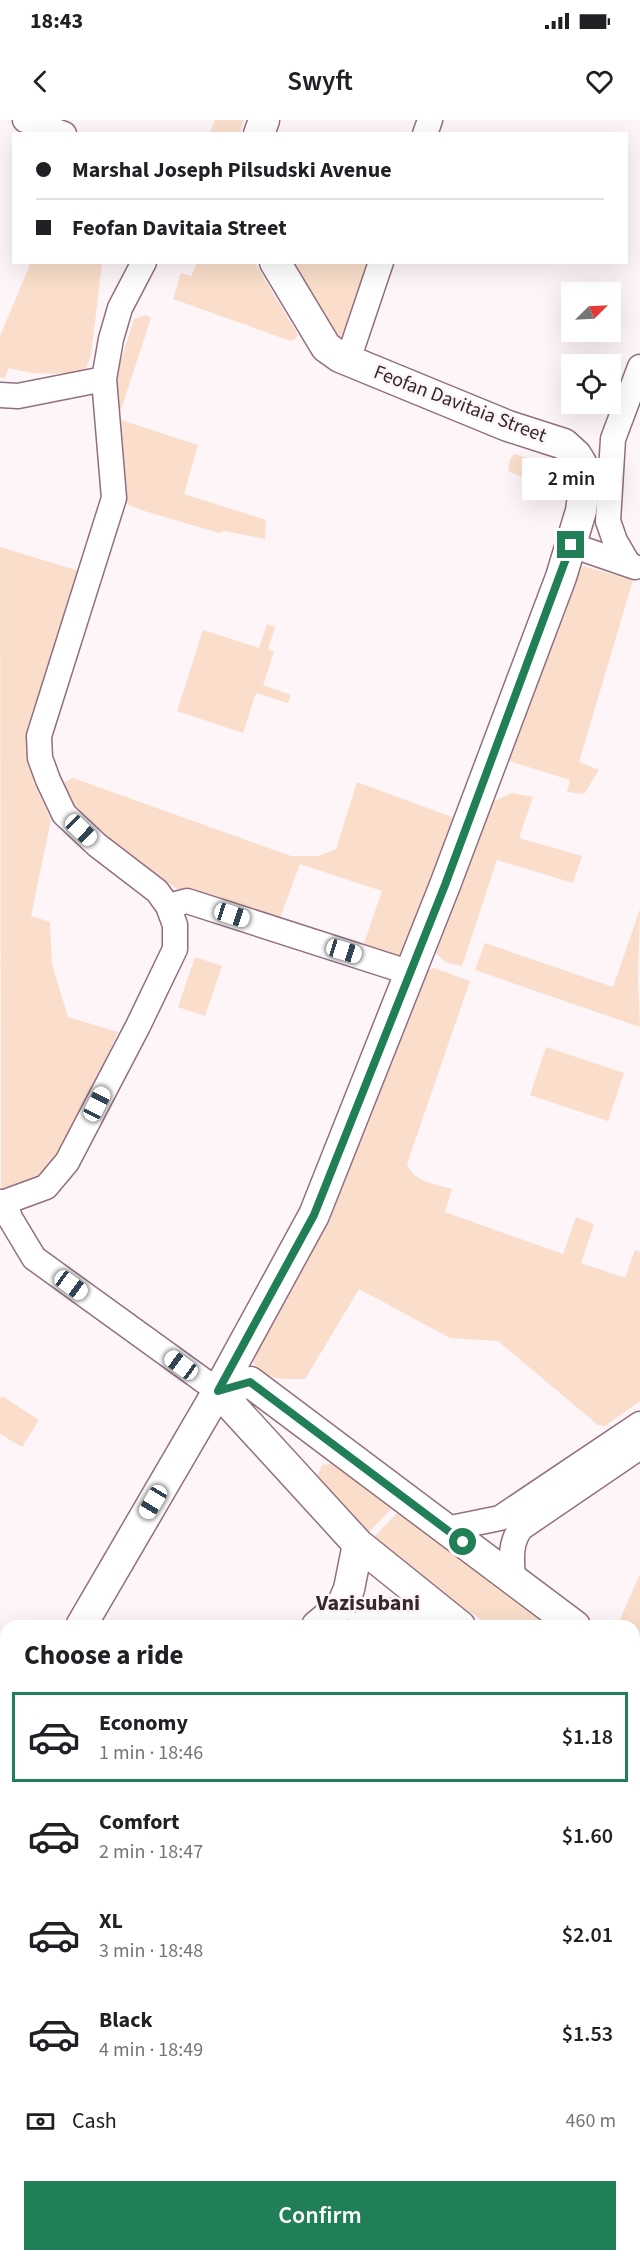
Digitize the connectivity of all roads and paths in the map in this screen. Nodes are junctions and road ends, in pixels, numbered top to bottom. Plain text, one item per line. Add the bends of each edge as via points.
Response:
1 (25, 120) edge
2 (58, 132) edge
3 (143, 264) edge
4 (276, 264) edge
5 (380, 264) edge
6 (348, 360) junction
7 (640, 367) edge
8 (104, 379) junction
9 (0, 396) edge
10 (571, 545) junction
11 (635, 567) edge
12 (168, 906) junction
13 (411, 972) junction
14 (3, 1202) edge
15 (218, 1391) junction
16 (640, 1424) edge
17 (640, 1448) edge
18 (358, 1463) junction
19 (307, 1487) junction
20 (446, 1530) junction
21 (358, 1544) junction
22 (513, 1580) junction
23 (84, 1620) edge
24 (324, 1620) edge
25 (371, 1620) edge
26 (434, 1620) edge
27 (452, 1620) edge
28 (567, 1620) edge

1 - 2 street
3 - 8 street via 120,308
4 - 6 main road via 326,347
5 - 6 street, Feofan Davitaia Street
6 - 10 main road, Feofan Davitaia Street via 508,426 564,444 581,463 585,479
7 - 11 street via 613,439 608,520 615,541
8 - 9 street
8 - 12 street via 114,498 39,735 40,758 64,814 157,891
10 - 11 street
10 - 13 main road, Feofan Davitaia Street
12 - 13 street via 187,901
12 - 14 street via 175,925 175,949 67,1162 46,1187
13 - 15 main road, Feofan Davitaia Street via 314,1215
14 - 15 street via 34,1258
15 - 18 main road via 250,1382
15 - 19 main road
15 - 23 main road, Feofan Davitaia Street
16 - 20 street via 500,1518
17 - 22 street via 521,1528 512,1548
18 - 19 main road via 330,1452 315,1460
18 - 20 main road
19 - 21 main road
20 - 22 main road
21 - 24 main road via 342,1605
21 - 27 main road
22 - 28 main road
25 - 26 main road via 395,1612

